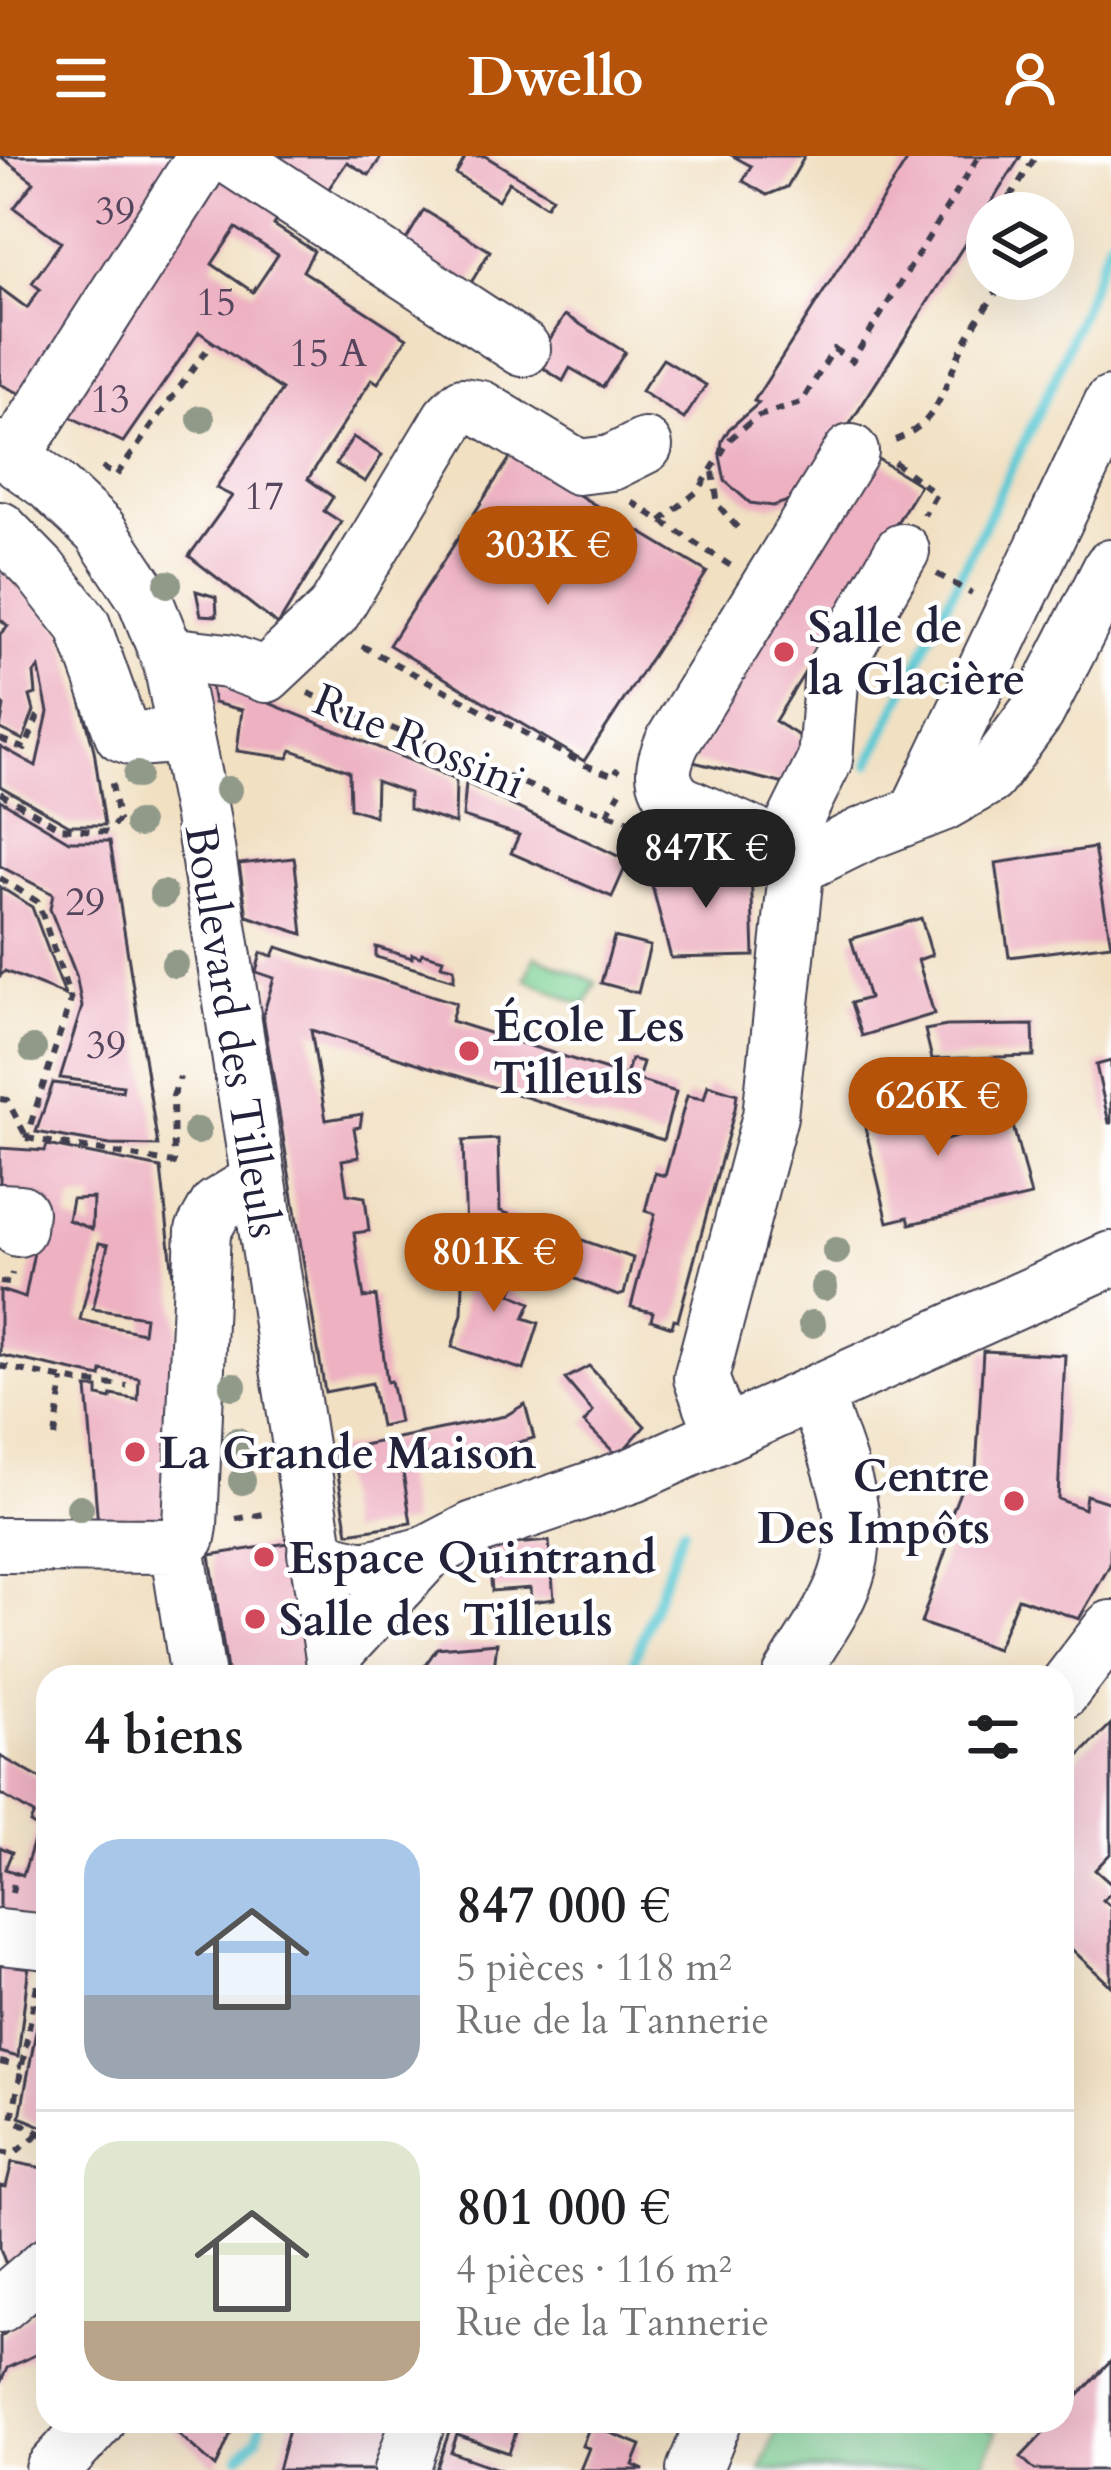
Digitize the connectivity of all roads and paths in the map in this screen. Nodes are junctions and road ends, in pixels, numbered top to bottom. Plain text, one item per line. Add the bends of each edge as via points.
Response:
1 (205, 156) edge
2 (228, 156) edge
3 (979, 156) edge
4 (1036, 156) edge
5 (1013, 192) edge
6 (992, 300) edge
7 (212, 341) dead end
8 (523, 349) dead end
9 (1111, 404) edge
10 (645, 446) dead end
11 (873, 449) junction
12 (6, 452) edge
13 (578, 467) junction
14 (712, 469) junction
15 (116, 476) dead end
16 (925, 484) dead end
17 (661, 521) junction
18 (0, 529) edge
19 (741, 532) dead end
20 (918, 562) joint
21 (1111, 568) edge
22 (730, 577) dead end
23 (961, 588) dead end
24 (323, 625) junction
25 (266, 675) junction
26 (177, 693) junction
27 (39, 713) dead end
28 (128, 738) junction
29 (0, 739) edge
30 (626, 756) dead end
31 (0, 794) edge
32 (917, 812) junction
33 (652, 828) dead end
34 (788, 857) junction
35 (0, 878) edge
36 (180, 1077) dead end
37 (0, 1099) edge
38 (26, 1138) junction
39 (258, 1181) junction
40 (1111, 1259) edge
41 (0, 1282) edge
42 (10, 1282) dead end
43 (0, 1366) edge
44 (63, 1379) junction
45 (128, 1386) dead end
46 (815, 1393) junction
47 (722, 1432) junction
48 (55, 1437) dead end
49 (0, 1544) edge
50 (177, 1546) junction
51 (315, 1553) junction
52 (426, 1554) junction
53 (1111, 1628) edge
54 (196, 1665) edge
55 (335, 1665) edge
56 (797, 1665) edge
57 (1074, 1676) edge
58 (29, 1940) edge
59 (36, 1986) edge
60 (36, 1997) edge
61 (0, 2062) edge
62 (22, 2068) junction
63 (36, 2131) edge
64 (36, 2140) edge
65 (0, 2152) edge
66 (87, 2433) edge
67 (414, 2433) edge
68 (709, 2433) edge
69 (53, 2470) edge
70 (402, 2470) edge
71 (694, 2470) edge

1 - 12 street
2 - 8 street
3 - 14 path via 852,361 834,350 801,403 749,423
4 - 5 path
6 - 11 path via 919,430
7 - 15 path
9 - 32 street
10 - 13 street via 611,463
11 - 16 path
11 - 34 street via 684,722 662,768 679,802
12 - 26 street, Boulevard des Tilleuls via 100,531 156,622
13 - 17 path
13 - 24 street via 463,405
14 - 17 path
14 - 19 path via 718,505
17 - 22 path via 735,568
18 - 28 street via 78,616 117,728
20 - 23 path
20 - 34 street via 836,666 825,760
21 - 32 street via 1006,759 975,788
24 - 25 street
24 - 30 path via 585,765 614,776
25 - 26 street, Rue Rossini via 227,661
25 - 33 path, Rue Rossini via 556,797
26 - 28 street, Rue Rossini
26 - 39 street, Boulevard des Tilleuls
27 - 29 path via 25,749
28 - 31 path via 110,773 118,820 109,832 60,828
32 - 34 street
34 - 47 street via 770,1116 701,1378
35 - 38 path via 38,902 71,1000
36 - 38 path via 174,1163
37 - 38 path
39 - 50 street via 217,1206 202,1231 190,1526
39 - 51 street, Boulevard des Tilleuls
40 - 46 street
41 - 42 path
43 - 44 path
44 - 45 path
44 - 48 path
46 - 47 street
46 - 56 street via 848,1503 851,1548 840,1589
47 - 52 street
49 - 50 street
50 - 54 street
51 - 52 street via 364,1569
51 - 55 street, Boulevard des Tilleuls
52 - 55 street
53 - 57 street
58 - 59 path
60 - 62 path
61 - 62 path
62 - 63 path via 12,2119
64 - 65 path via 13,2154
66 - 69 street
67 - 70 street
68 - 71 street

